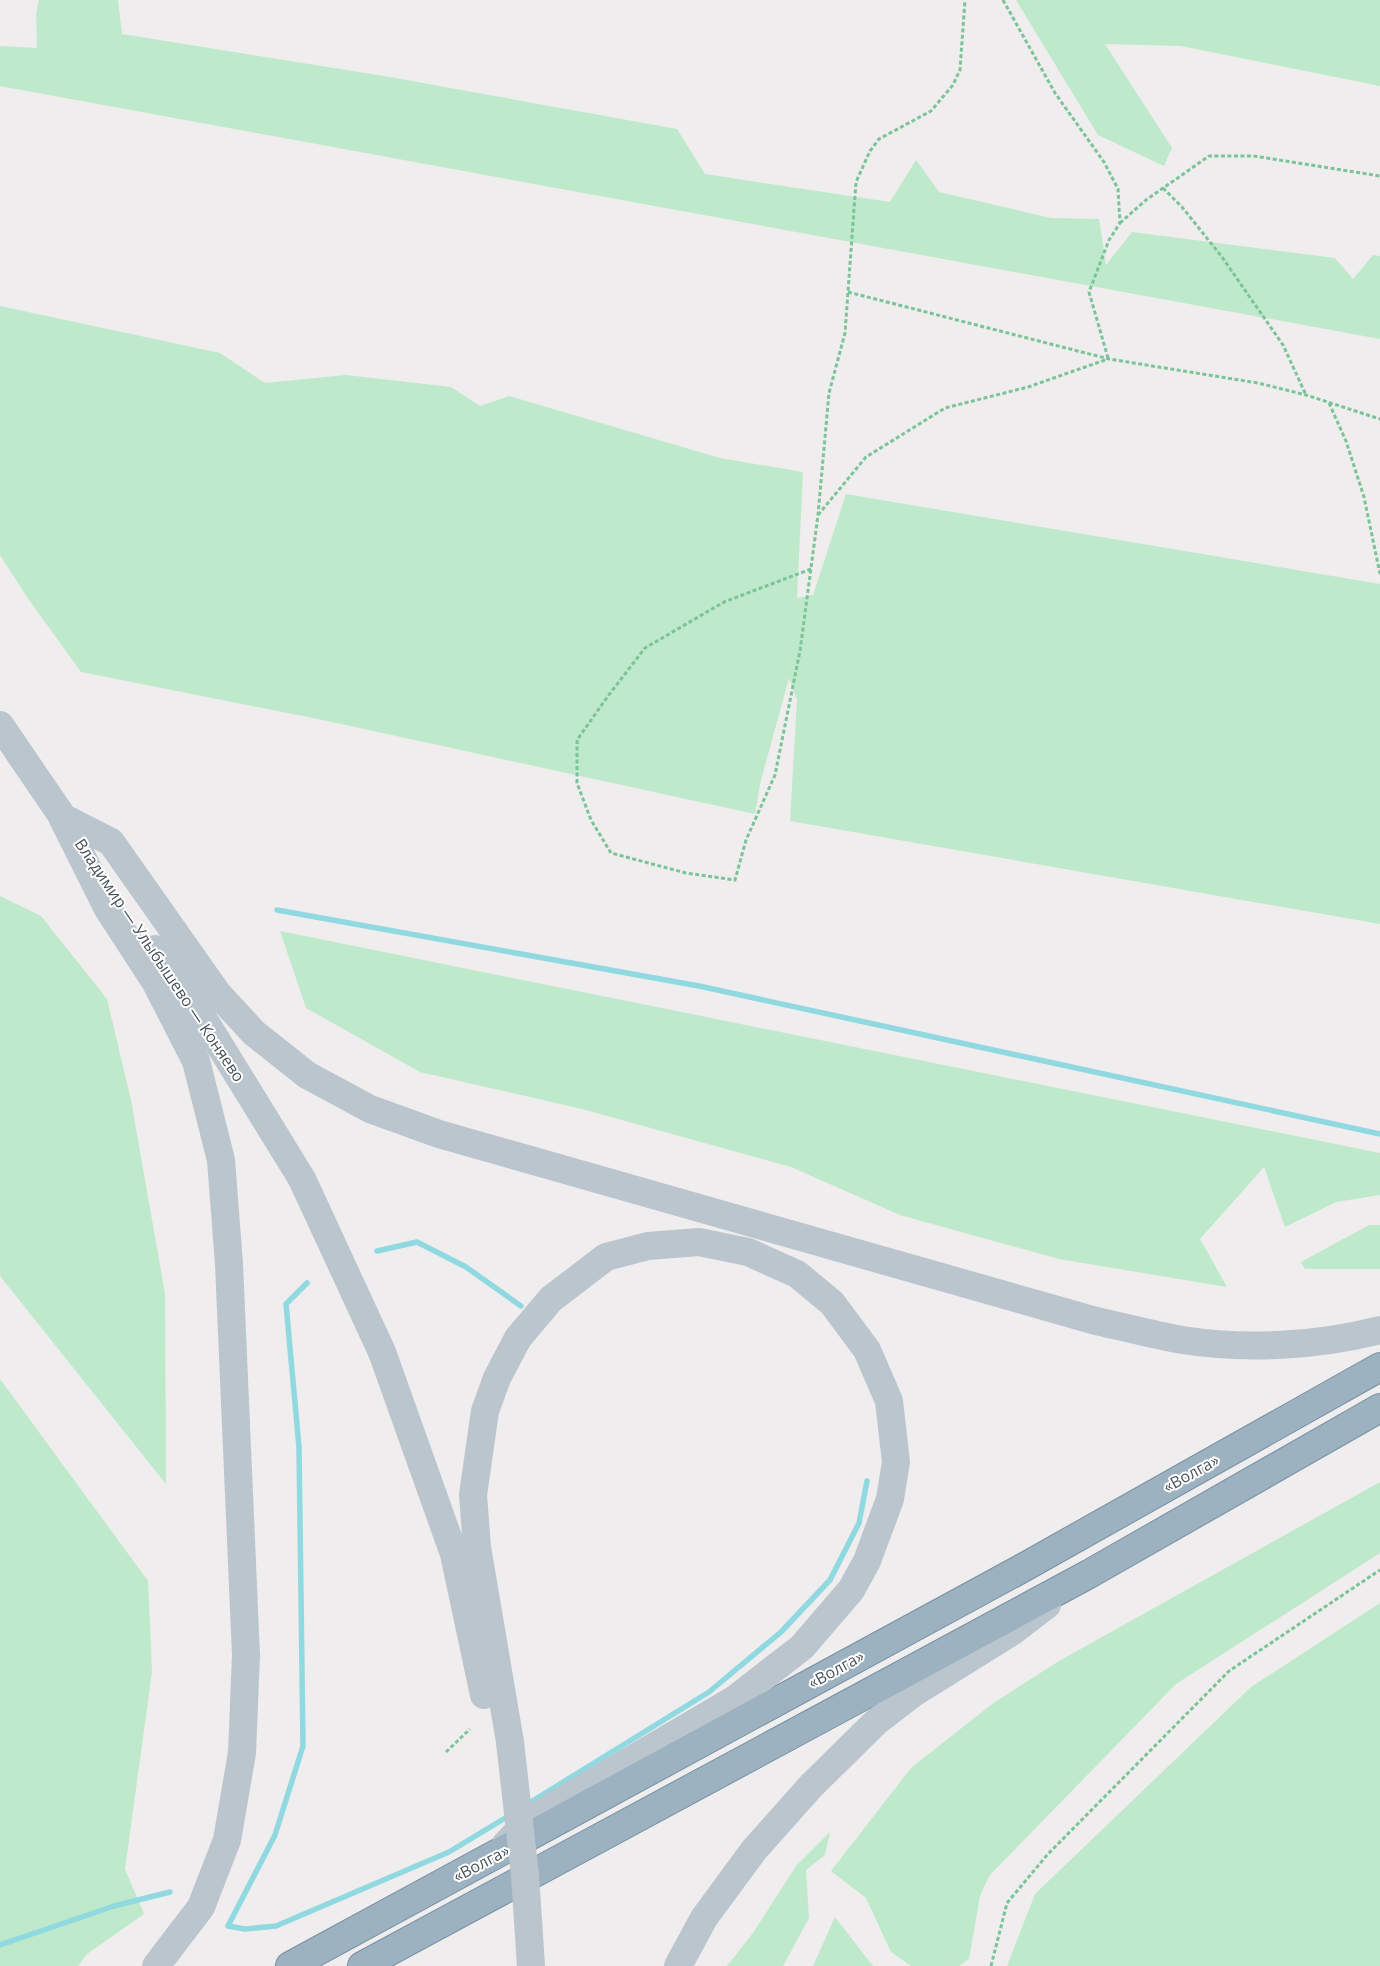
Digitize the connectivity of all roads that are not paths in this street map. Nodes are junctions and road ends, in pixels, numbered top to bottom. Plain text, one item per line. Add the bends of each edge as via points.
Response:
1 (2, 726) edge
2 (62, 816) junction
3 (1380, 1330) edge
4 (1380, 1367) edge
5 (1380, 1408) edge
6 (1089, 1574) junction
7 (501, 1746) junction
8 (495, 1855) junction
9 (156, 1966) edge
10 (290, 1966) edge
11 (362, 1966) edge
12 (513, 1966) edge
13 (531, 1966) edge
14 (678, 1966) edge

1 - 2 main road, Владимир — Улыбышево — Коняево
2 - 3 main road via 110,842 218,994 254,1033 307,1075 370,1109 439,1134 1001,1294 1096,1321 1182,1340 1244,1345 1295,1344
2 - 7 main road, Владимир — Улыбышево — Коняево via 201,1015 306,1187 382,1352 454,1554
2 - 9 main road via 108,909 156,982 196,1061 221,1160 246,1655 242,1753 227,1840 201,1907
4 - 8 highway, «Волга» via 1019,1570
5 - 6 highway, «Волга»
6 - 11 highway, «Волга»
6 - 14 main road via 1013,1631 915,1692 876,1722 811,1786 754,1850 704,1918
7 - 8 main road via 473,1496 485,1411 496,1378 518,1338 551,1299 606,1257 648,1246 699,1242 748,1252 798,1274 832,1303 867,1350 889,1401 896,1462 890,1499 867,1561 851,1590 802,1647 735,1699 529,1820
7 - 12 main road, Владимир — Улыбышево — Коняево
7 - 13 main road, bridge via 525,1875
8 - 10 highway, «Волга»

